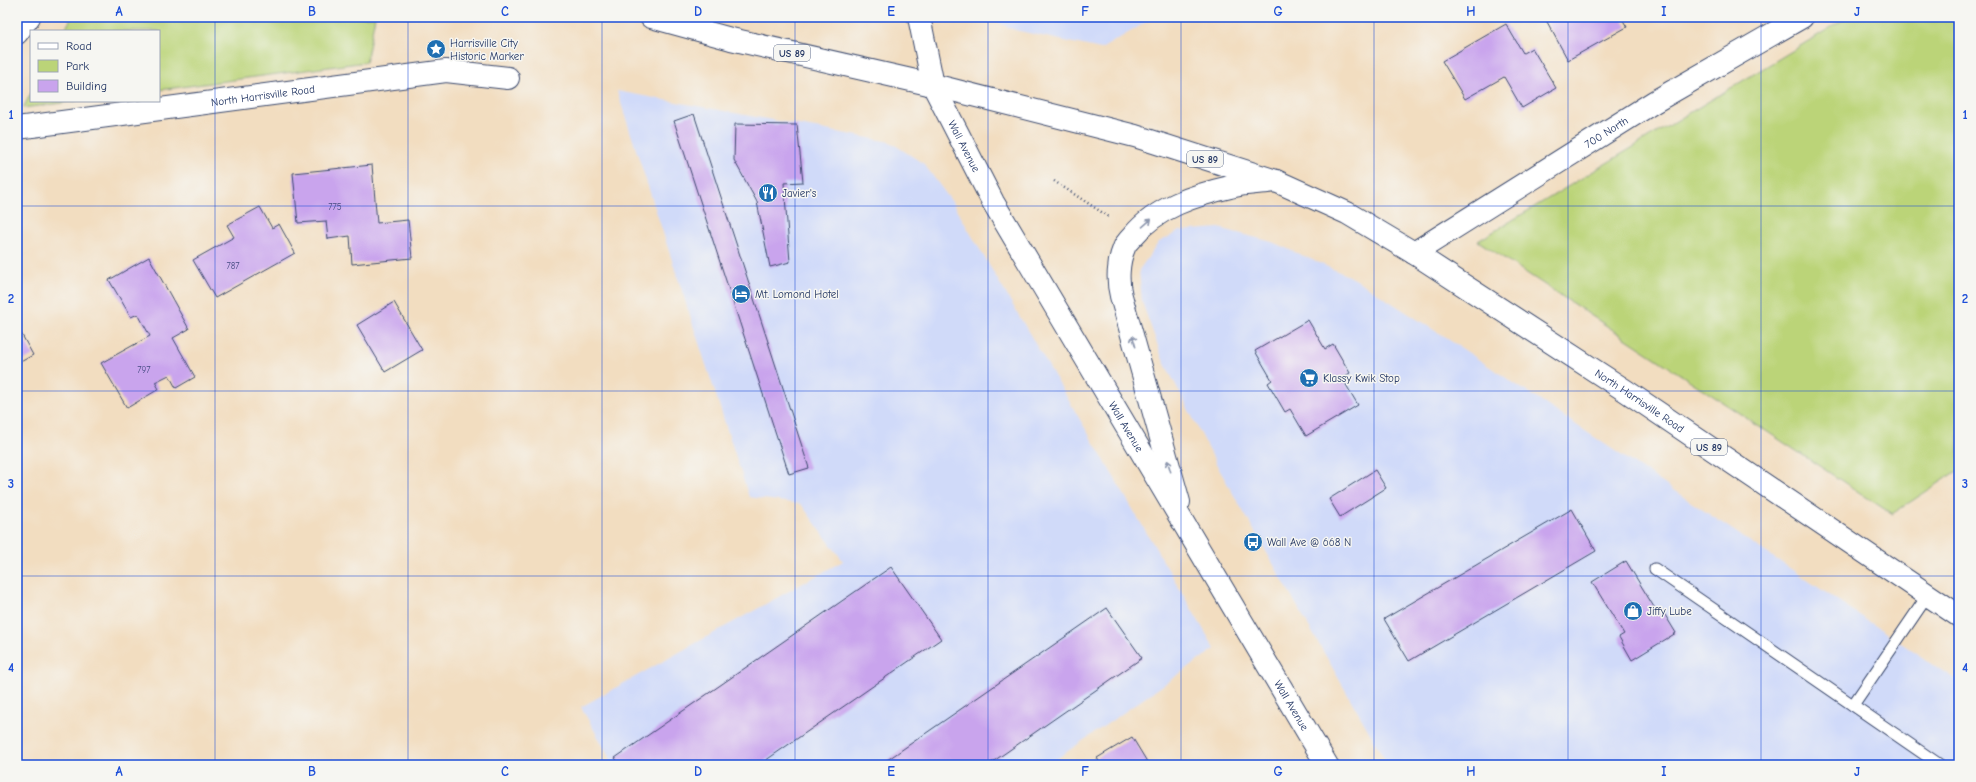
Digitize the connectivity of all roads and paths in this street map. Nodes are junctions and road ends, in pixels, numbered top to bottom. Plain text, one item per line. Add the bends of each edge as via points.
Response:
1 (29, 17) edge
2 (919, 17) edge
3 (1802, 17) edge
4 (656, 18) edge
5 (17, 33) edge
6 (508, 78) dead end
7 (933, 85) junction
8 (17, 128) edge
9 (1054, 181) dead end
10 (1276, 181) junction
11 (1109, 217) dead end
12 (1414, 253) junction
13 (1187, 530) junction
14 (1655, 569) dead end
15 (1928, 595) junction
16 (1959, 616) edge
17 (1853, 705) junction
18 (1327, 765) edge
19 (1940, 765) edge

1 - 5 main road
2 - 7 main road, Wall Avenue
3 - 12 main road, 700 North via 1654,102
4 - 7 main road, US 89 via 731,40
6 - 8 main road, North Harrisville Road via 446,71
7 - 10 main road, US 89 via 1135,136
7 - 13 main road, Wall Avenue via 992,202
9 - 11 path
10 - 12 main road, US 89 via 1347,213
13 -> 10 main road via 1118,285 1124,247 1153,217 1188,199 1231,186
12 - 15 main road, North Harrisville Road / US 89 via 1626,390
13 - 18 main road, Wall Avenue
14 - 17 lane
15 - 16 main road, North Harrisville Road / US 89
15 - 17 lane
17 - 19 lane

